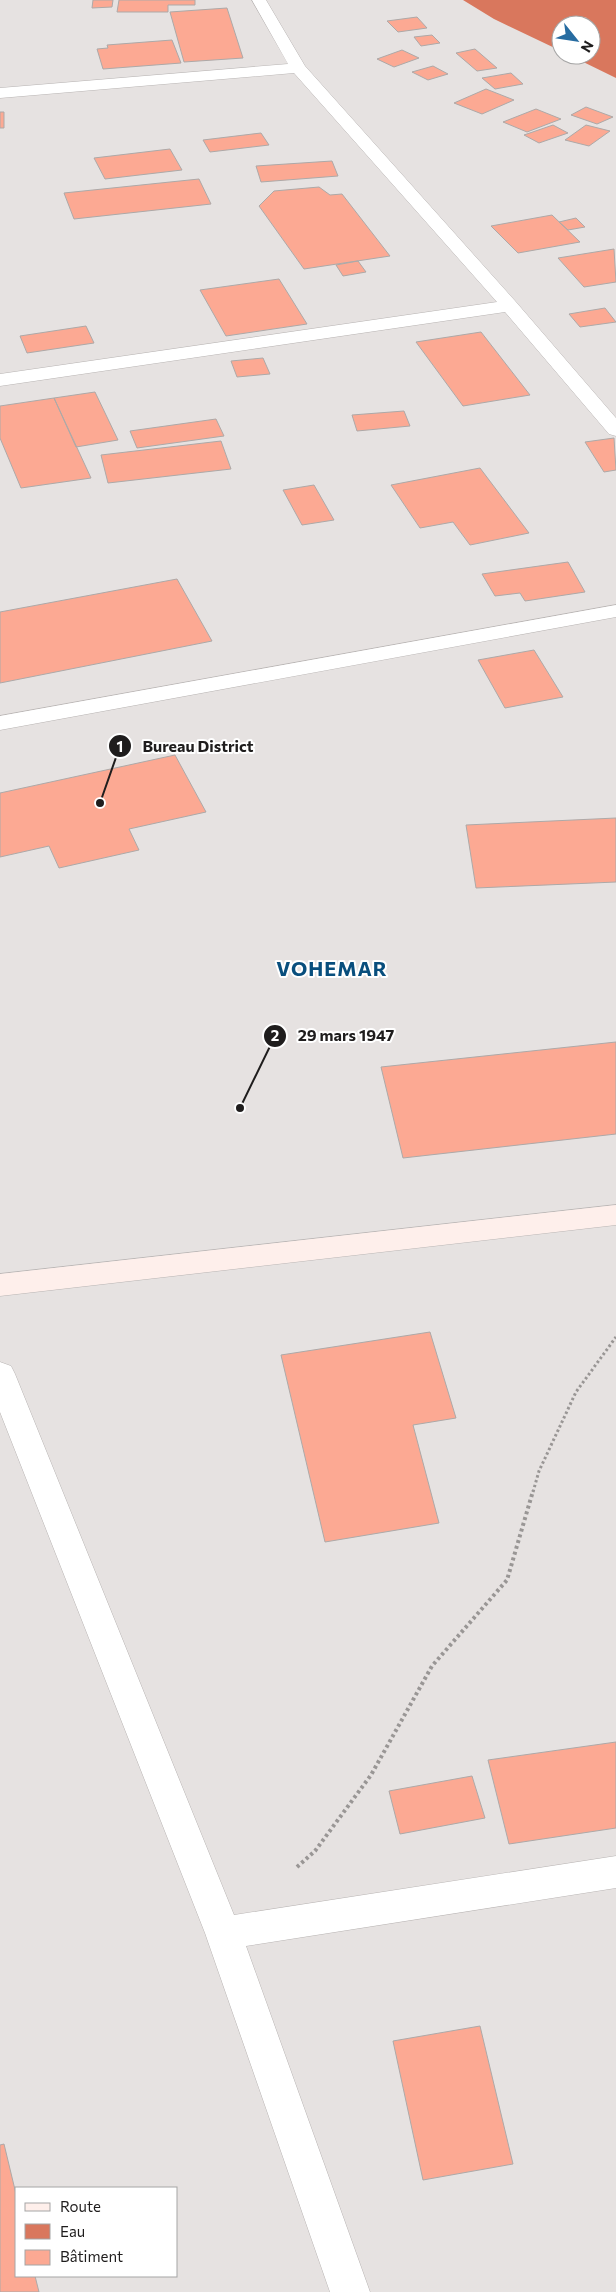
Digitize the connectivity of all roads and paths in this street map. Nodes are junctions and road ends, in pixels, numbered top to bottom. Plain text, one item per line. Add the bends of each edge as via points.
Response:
1 (259, 0) edge
2 (298, 68) junction
3 (0, 93) edge
4 (510, 306) junction
5 (0, 380) edge
6 (616, 430) edge
7 (616, 611) edge
8 (0, 723) edge
9 (616, 1215) edge
10 (0, 1285) edge
11 (616, 1336) edge
12 (0, 1374) edge
13 (294, 1870) dead end
14 (616, 1872) edge
15 (223, 1933) junction
16 (350, 2292) edge

1 - 2 street
2 - 3 street
2 - 4 street
4 - 5 street
4 - 6 street
7 - 8 street
9 - 10 street
11 - 13 path via 576,1392 539,1470 507,1580 432,1666 371,1775 315,1850
12 - 15 street
14 - 15 street
15 - 16 street

